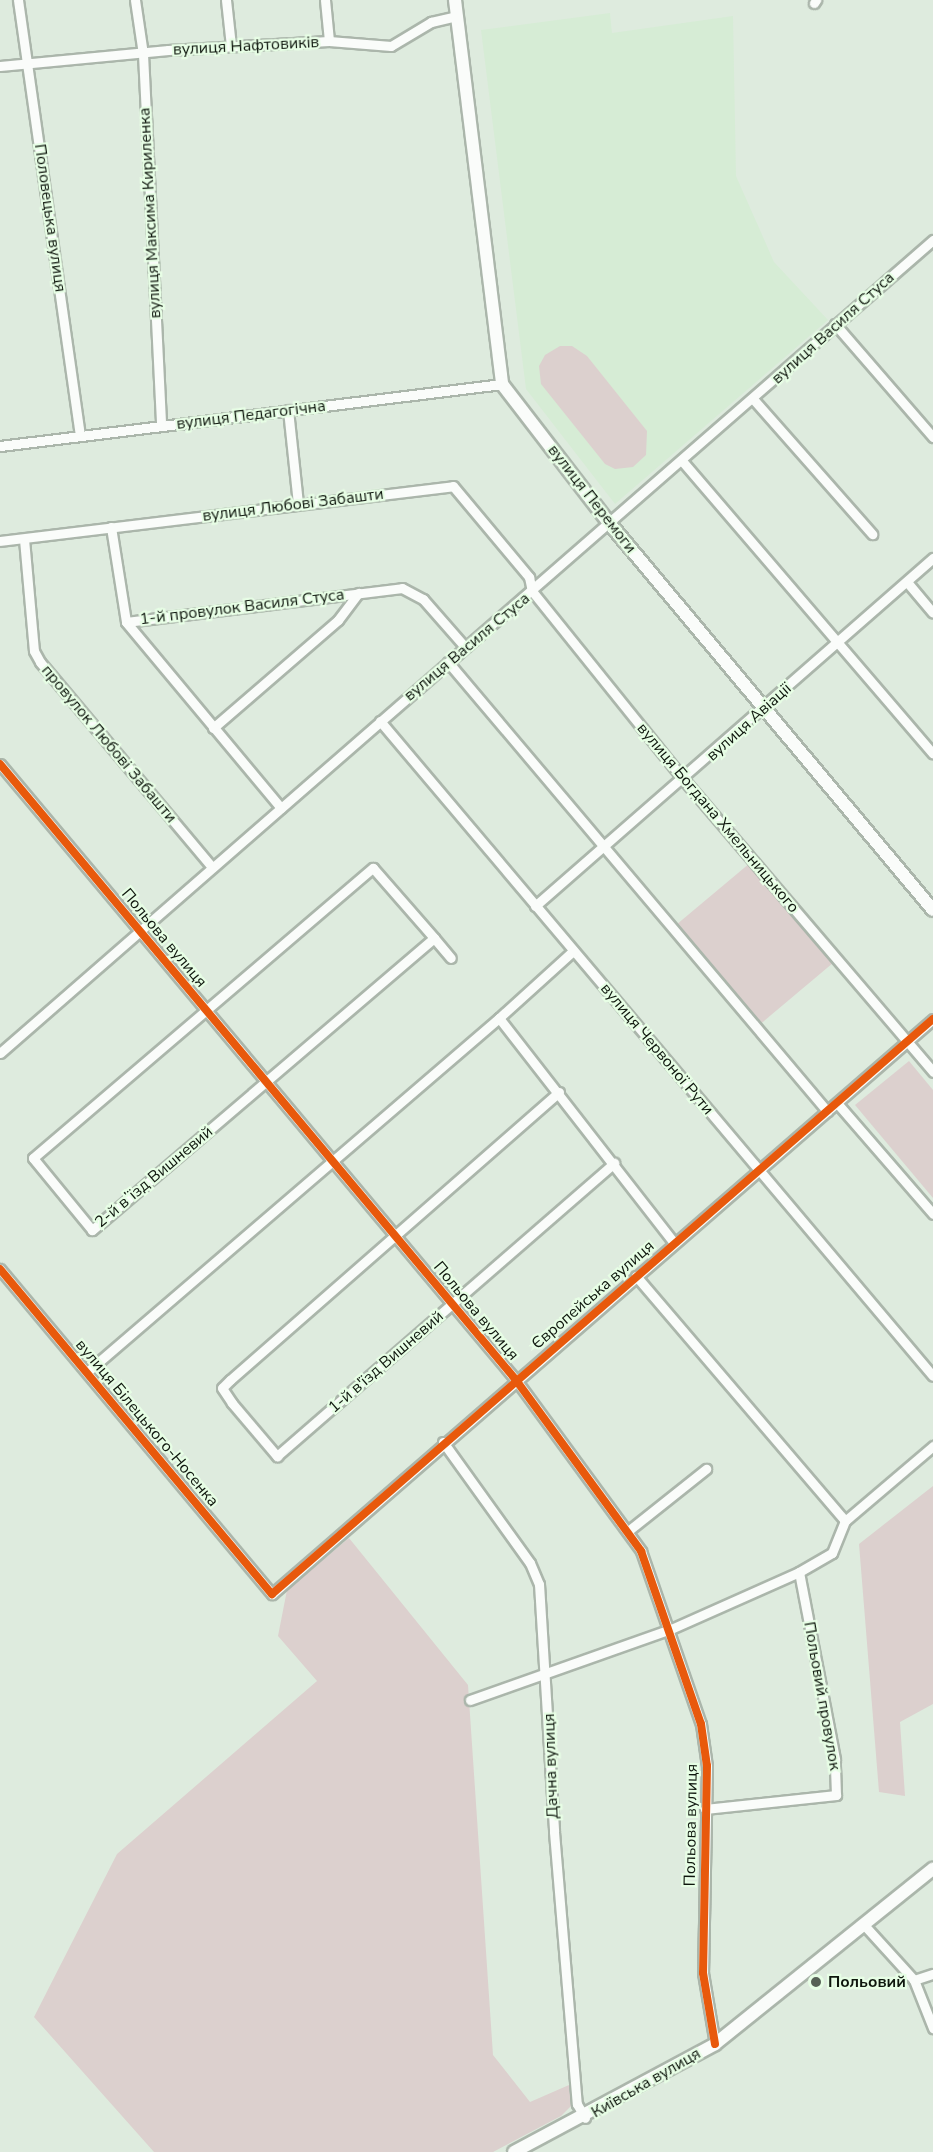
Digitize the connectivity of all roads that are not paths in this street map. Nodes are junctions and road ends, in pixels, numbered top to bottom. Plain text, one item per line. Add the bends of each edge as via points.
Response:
1 (18, 0) edge
2 (135, 0) edge
3 (226, 0) edge
4 (325, 0) edge
5 (455, 0) edge
6 (456, 16) junction
7 (330, 41) junction
8 (231, 46) junction
9 (143, 54) junction
10 (28, 64) junction
11 (0, 66) edge
12 (933, 240) edge
13 (835, 324) junction
14 (502, 384) junction
15 (754, 400) junction
16 (288, 410) junction
17 (161, 426) junction
18 (80, 436) junction
19 (933, 437) edge
20 (0, 446) edge
21 (683, 462) junction
22 (298, 504) junction
23 (610, 524) junction
24 (111, 528) junction
25 (872, 534) dead end
26 (24, 538) junction
27 (0, 541) edge
28 (933, 558) edge
29 (907, 582) junction
30 (532, 591) junction
31 (358, 593) junction
32 (933, 613) edge
33 (126, 622) junction
34 (838, 642) junction
35 (465, 648) junction
36 (448, 662) junction
37 (765, 707) junction
38 (380, 721) junction
39 (213, 728) junction
40 (933, 754) edge
41 (0, 764) edge
42 (684, 780) junction
43 (281, 808) junction
44 (605, 847) junction
45 (212, 867) junction
46 (535, 906) junction
47 (933, 910) edge
48 (141, 930) junction
49 (434, 938) junction
50 (573, 951) junction
51 (451, 958) dead end
52 (205, 1008) junction
53 (498, 1018) junction
54 (933, 1019) edge
55 (908, 1042) junction
56 (0, 1053) edge
57 (933, 1072) edge
58 (268, 1082) junction
59 (559, 1092) junction
60 (837, 1103) junction
61 (827, 1111) junction
62 (335, 1160) junction
63 (614, 1163) junction
64 (760, 1170) junction
65 (933, 1214) edge
66 (396, 1235) junction
67 (674, 1243) junction
68 (0, 1269) edge
69 (636, 1276) junction
70 (452, 1304) junction
71 (87, 1371) junction
72 (933, 1376) edge
73 (516, 1380) junction
74 (443, 1443) junction
75 (933, 1446) edge
76 (706, 1469) dead end
77 (845, 1521) junction
78 (628, 1531) junction
79 (799, 1572) junction
80 (272, 1594) joint
81 (671, 1629) junction
82 (547, 1675) junction
83 (470, 1700) dead end
84 (705, 1809) junction
85 (933, 1869) edge
86 (865, 1926) junction
87 (933, 1974) edge
88 (914, 1980) junction
89 (933, 2028) edge
90 (715, 2044) junction
91 (585, 2118) junction
92 (514, 2152) edge

1 - 10 street, Половецька вулиця
2 - 9 street, вулиця Максима Кириленка
3 - 8 street
4 - 7 street
5 - 6 street
6 - 7 street, вулиця Нафтовиків via 431,22 391,46
6 - 14 street
7 - 8 street, вулиця Нафтовиків
8 - 9 street, вулиця Нафтовиків
9 - 10 street, вулиця Нафтовиків
9 - 17 street, вулиця Максима Кириленка
10 - 11 street, вулиця Нафтовиків
10 - 18 street, Половецька вулиця
12 - 13 street, вулиця Василя Стуса
13 - 15 street, вулиця Василя Стуса
13 - 19 street
14 - 16 street, вулиця Педагогічна
14 - 23 street, вулиця Перемоги
15 - 21 street, вулиця Василя Стуса
15 - 25 street
16 - 17 street, вулиця Педагогічна
16 - 22 street
17 - 18 street, вулиця Педагогічна
18 - 20 street, вулиця Педагогічна
21 - 23 street, вулиця Василя Стуса
21 - 34 street
22 - 24 street, вулиця Любові Забашти
22 - 30 street, вулиця Любові Забашти via 453,486 529,577
23 - 30 street, вулиця Василя Стуса
23 - 37 street, вулиця Перемоги
24 - 26 street, вулиця Любові Забашти
24 - 33 street, 1-й провулок Василя Стуса
26 - 27 street, вулиця Любові Забашти
26 - 45 street, провулок Любові Забашти via 34,651 40,662
28 - 29 street, вулиця Авіації
29 - 32 street
29 - 34 street, вулиця Авіації
30 - 35 street, вулиця Василя Стуса
30 - 42 street, вулиця Богдана Хмельницького
31 - 33 street, 1-й провулок Василя Стуса
31 - 35 street, 1-й провулок Василя Стуса via 402,588 414,592
31 - 39 street, 1-й провулок Василя Стуса via 338,620
33 - 39 street, 1-й провулок Василя Стуса
34 - 37 street, вулиця Авіації
34 - 40 street
35 - 36 street, вулиця Василя Стуса
36 - 38 street, вулиця Василя Стуса
36 - 44 street
37 - 42 street, вулиця Авіації
37 - 47 street, вулиця Перемоги
38 - 43 street, вулиця Василя Стуса
38 - 46 street, вулиця Червоної Рути
39 - 43 street, 1-й провулок Василя Стуса
41 - 48 street, Польова вулиця
42 - 44 street, вулиця Авіації
42 - 55 street, вулиця Богдана Хмельницького
43 - 45 street, вулиця Василя Стуса
44 - 46 street, вулиця Авіації
44 - 61 street
45 - 48 street, вулиця Василя Стуса
46 - 50 street, вулиця Червоної Рути
48 - 52 street, Польова вулиця
48 - 56 street, вулиця Василя Стуса
49 - 51 street
49 - 52 street via 373,868
49 - 58 street
50 - 53 street
50 - 64 street, вулиця Червоної Рути
52 - 58 street, Польова вулиця
52 - 58 street, 2-й вʼїзд Вишневий via 33,1158 92,1230
53 - 59 street
53 - 62 street
54 - 55 street, Європейська вулиця
55 - 57 street, вулиця Богдана Хмельницького
55 - 60 street, Європейська вулиця
58 - 62 street, Польова вулиця
59 - 63 street
59 - 66 street
60 - 61 street, Європейська вулиця
60 - 65 street
61 - 64 street, Європейська вулиця
62 - 66 street, Польова вулиця
62 - 71 street
63 - 67 street
63 - 70 street, 1-й в'їзд Вишневий
64 - 67 street, Європейська вулиця
64 - 72 street, вулиця Червоної Рути
66 - 70 street, Польова вулиця
66 - 70 street, 1-й в'їзд Вишневий via 222,1388 277,1456
67 - 69 street, Європейська вулиця
68 - 71 street, вулиця Білецького-Носенка
69 - 73 street, Європейська вулиця
69 - 77 street
70 - 73 street, Польова вулиця
71 - 80 street, вулиця Білецького-Носенка
73 - 74 street, Європейська вулиця
73 - 78 street, Польова вулиця
74 - 80 street, Європейська вулиця
74 - 82 street, Дачна вулиця via 535,1574
75 - 77 street
76 - 78 street
77 - 79 street via 832,1554
78 - 81 street, Польова вулиця via 656,1585
79 - 81 street
79 - 84 street, Польовий провулок via 835,1760 836,1795
81 - 82 street
81 - 84 street, Польова вулиця via 701,1724 707,1766
82 - 83 street
82 - 91 street, Дачна вулиця via 554,1832 577,2104
84 - 90 street, Польова вулиця via 703,1973
85 - 86 street, Київська вулиця
86 - 88 street
86 - 90 street, Київська вулиця
87 - 88 street
88 - 89 street
90 - 91 street, Київська вулиця
91 - 92 street, Київська вулиця

